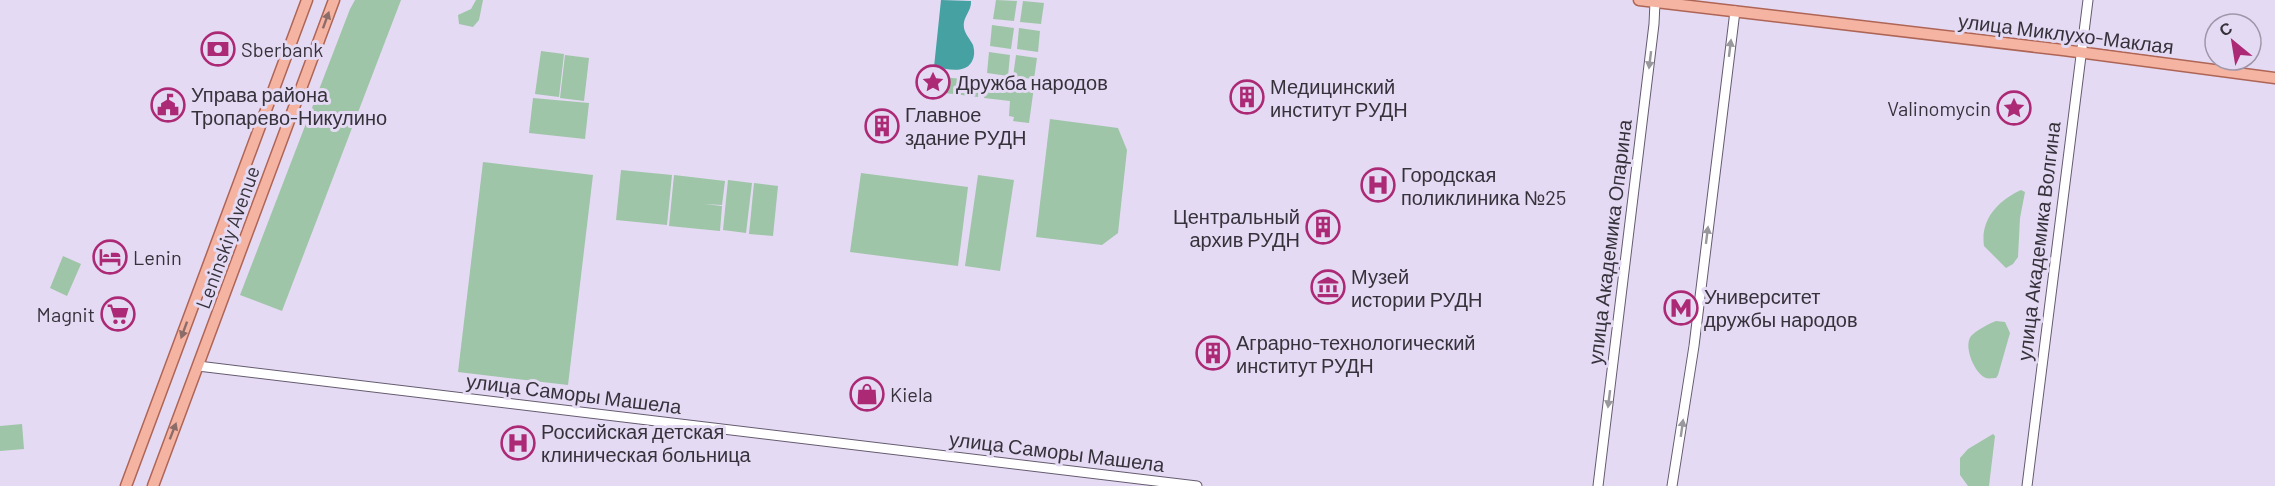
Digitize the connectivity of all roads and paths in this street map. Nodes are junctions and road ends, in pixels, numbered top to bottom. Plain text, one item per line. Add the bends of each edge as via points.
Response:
1 (307, 0) edge
2 (334, 0) edge
3 (1639, 0) edge
4 (2088, 0) edge
5 (1655, 2) junction
6 (1735, 11) junction
7 (2080, 53) junction
8 (2275, 78) edge
9 (198, 366) junction
10 (126, 486) edge
11 (153, 486) edge
12 (1197, 486) edge
13 (1598, 486) edge
14 (1672, 486) edge
15 (2027, 486) edge

1 -> 10 main road, Leninskiy Avenue
9 -> 2 main road, Leninskiy Avenue
3 - 5 main road, улица Миклухо-Маклая
4 - 7 street, улица Академика Волгина
5 - 6 main road, улица Миклухо-Маклая
5 -> 13 street, улица Академика Опарина
6 - 7 main road, улица Миклухо-Маклая
14 -> 6 street via 1694,346
7 - 8 main road, улица Миклухо-Маклая
7 - 15 street, улица Академика Волгина
11 -> 9 main road, Leninskiy Avenue
9 - 12 street, улица Саморы Машела

